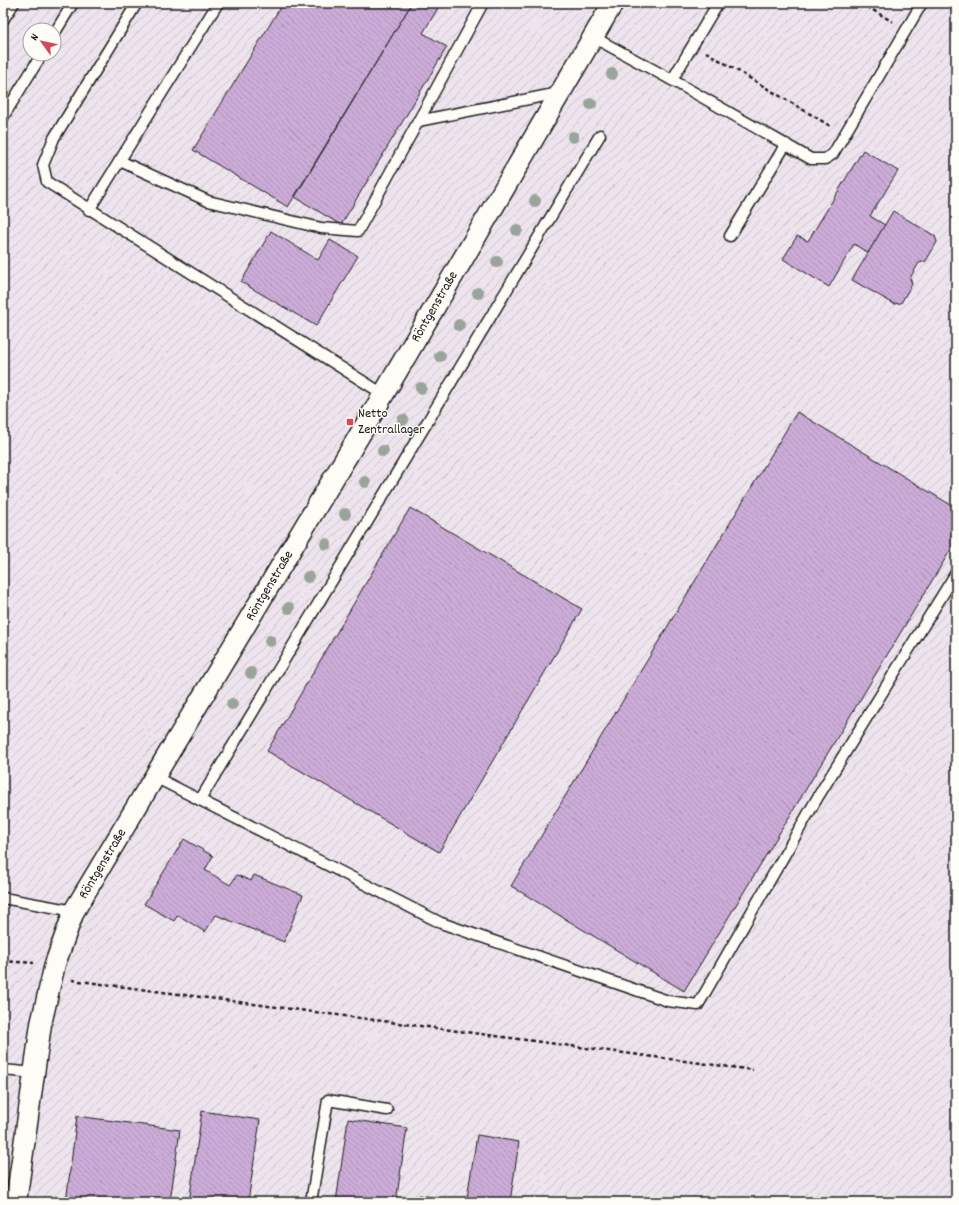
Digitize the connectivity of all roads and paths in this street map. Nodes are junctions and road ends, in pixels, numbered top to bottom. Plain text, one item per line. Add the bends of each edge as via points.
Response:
1 (14, 3) edge
2 (73, 3) edge
3 (137, 3) edge
4 (218, 3) edge
5 (483, 3) edge
6 (613, 3) edge
7 (718, 3) edge
8 (860, 3) edge
9 (922, 3) edge
10 (3, 20) edge
11 (61, 22) edge
12 (906, 30) junction
13 (593, 37) junction
14 (693, 45) junction
15 (37, 62) edge
16 (672, 80) junction
17 (561, 93) junction
18 (3, 117) edge
19 (418, 121) junction
20 (844, 134) junction
21 (600, 135) dead end
22 (786, 144) junction
23 (120, 161) junction
24 (89, 210) junction
25 (730, 236) dead end
26 (384, 394) junction
27 (956, 573) edge
28 (155, 777) junction
29 (200, 800) junction
30 (3, 898) edge
31 (74, 911) junction
32 (3, 961) edge
33 (53, 971) junction
34 (3, 1070) edge
35 (753, 1070) dead end
36 (34, 1073) junction
37 (387, 1110) dead end
38 (16, 1202) edge
39 (311, 1202) edge

1 - 10 lane
2 - 11 lane
3 - 24 lane via 54,138 43,165 47,182
4 - 23 lane
5 - 19 lane
6 - 13 street, Röntgenstraße
7 - 14 lane
8 - 12 path
9 - 12 lane
12 - 20 lane
13 - 16 lane
13 - 17 street, Röntgenstraße
14 - 16 lane
14 - 20 path
15 - 18 lane
16 - 22 lane
17 - 19 lane
17 - 26 street, Röntgenstraße
19 - 23 lane via 358,231 321,228 208,201
20 - 22 lane via 833,154 825,159 811,158
21 - 29 lane
22 - 25 lane
23 - 24 lane
24 - 26 lane
26 - 28 street, Röntgenstraße
27 - 29 lane via 819,795 698,1005 668,1001 441,923
28 - 29 lane
28 - 31 street, Röntgenstraße
30 - 31 lane
31 - 33 street, Röntgenstraße
32 - 33 path
33 - 35 path
33 - 36 street, Röntgenstraße via 41,1024
34 - 36 lane
36 - 38 street, Röntgenstraße
37 - 39 lane via 328,1100

